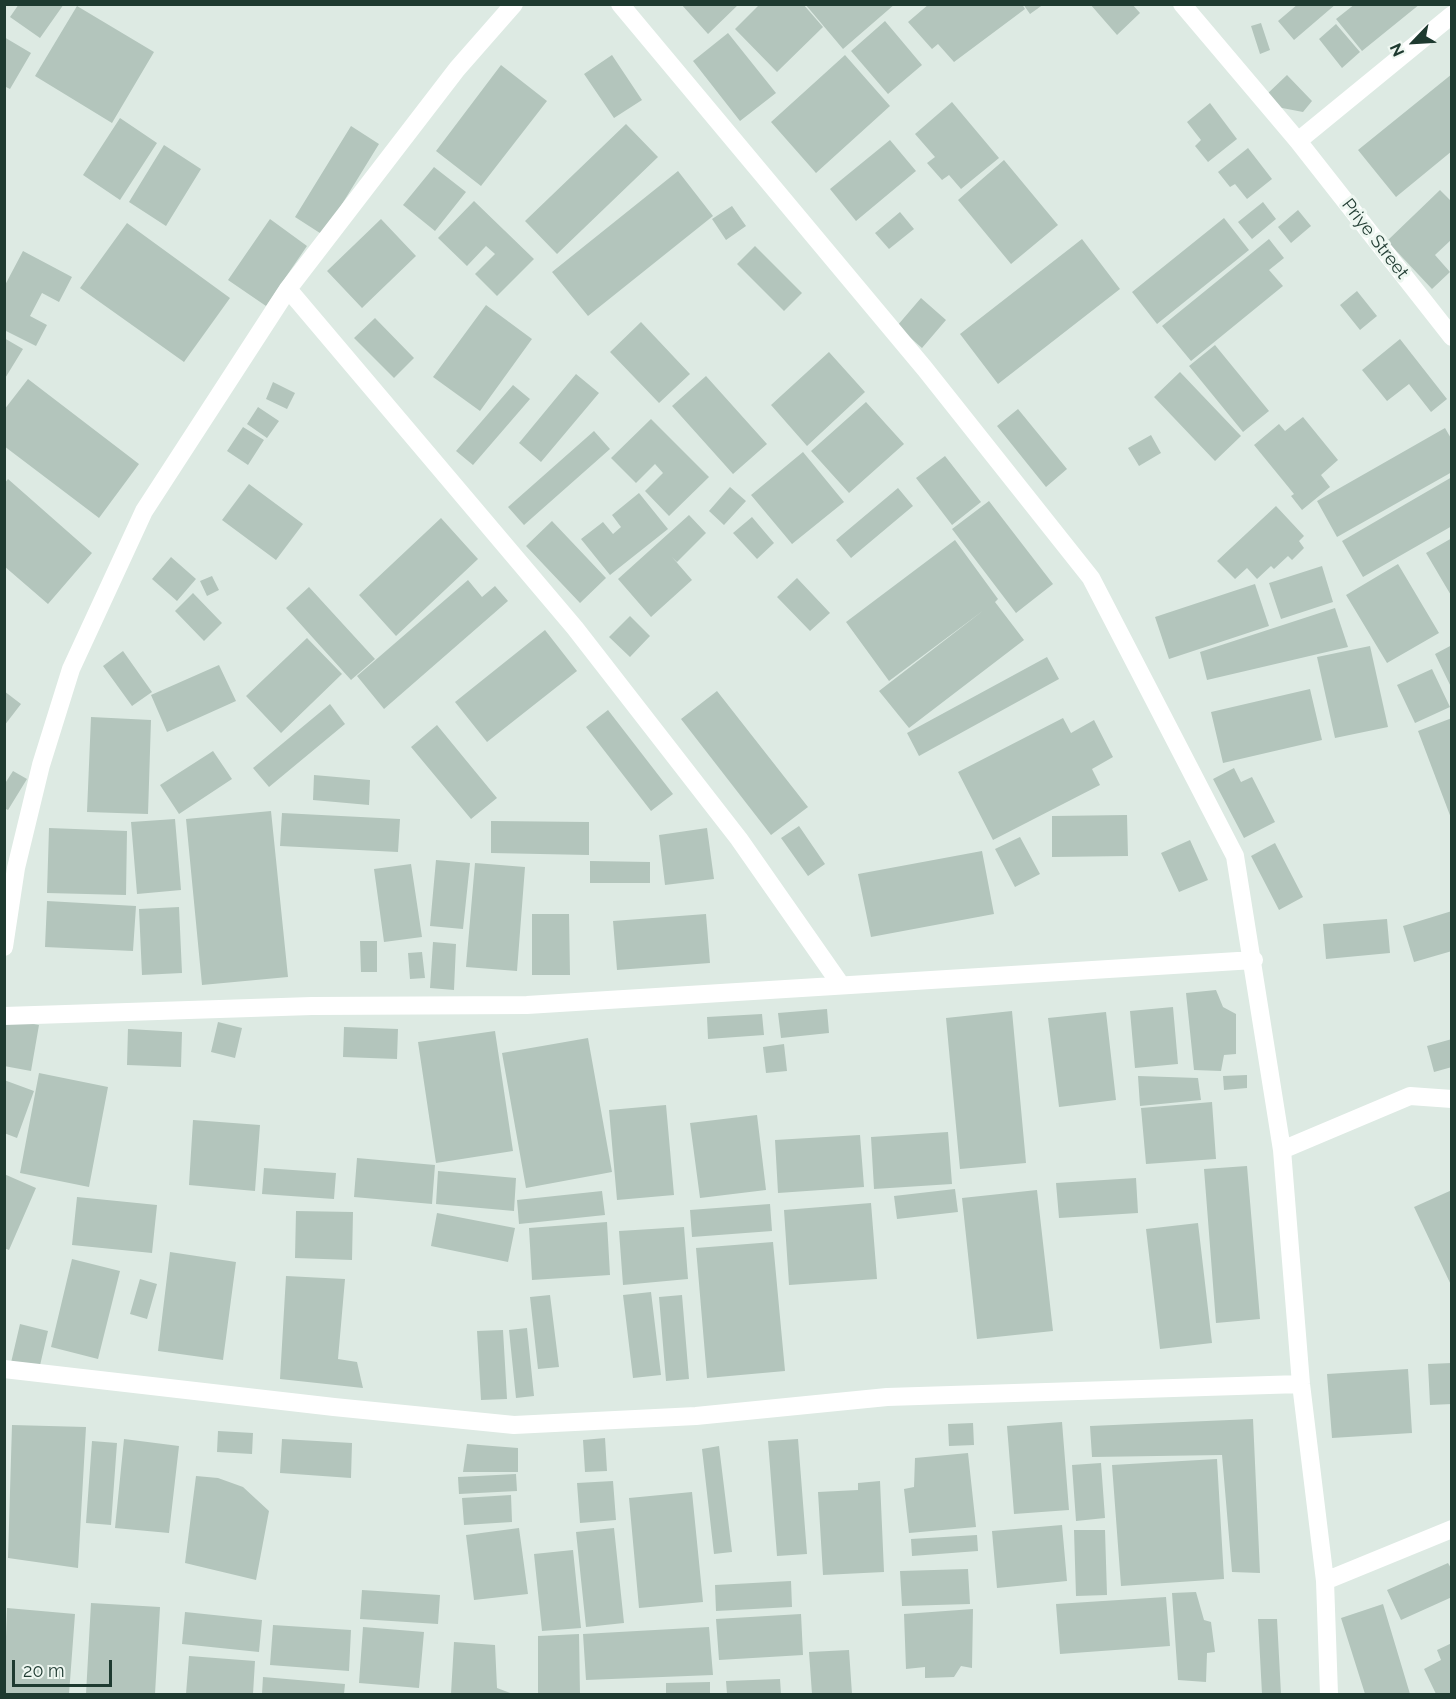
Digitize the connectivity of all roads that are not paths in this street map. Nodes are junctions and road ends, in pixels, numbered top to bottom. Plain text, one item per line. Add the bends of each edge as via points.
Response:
1 (514, 4) edge
2 (620, 4) edge
3 (1182, 4) edge
4 (1452, 15) edge
5 (1298, 141) junction
6 (288, 290) junction
7 (1452, 337) edge
8 (4, 947) edge
9 (1254, 960) junction
10 (841, 985) junction
11 (4, 1016) edge
12 (1452, 1099) edge
13 (1282, 1150) junction
14 (4, 1369) edge
15 (1301, 1384) junction
16 (1452, 1529) edge
17 (1325, 1581) junction
18 (1329, 1695) edge

1 - 6 street via 457,69
2 - 9 street via 925,369 1091,578 1235,856
3 - 5 street, Priye Street
4 - 5 street
5 - 7 street, Priye Street
6 - 8 street via 144,511 70,669 16,868
6 - 10 street via 575,628 740,839
9 - 10 street
9 - 13 street
10 - 11 street via 527,1005 312,1006
12 - 13 street via 1410,1096
13 - 15 street
14 - 15 street via 513,1425 696,1416 887,1397
15 - 17 street
16 - 17 street
17 - 18 street

